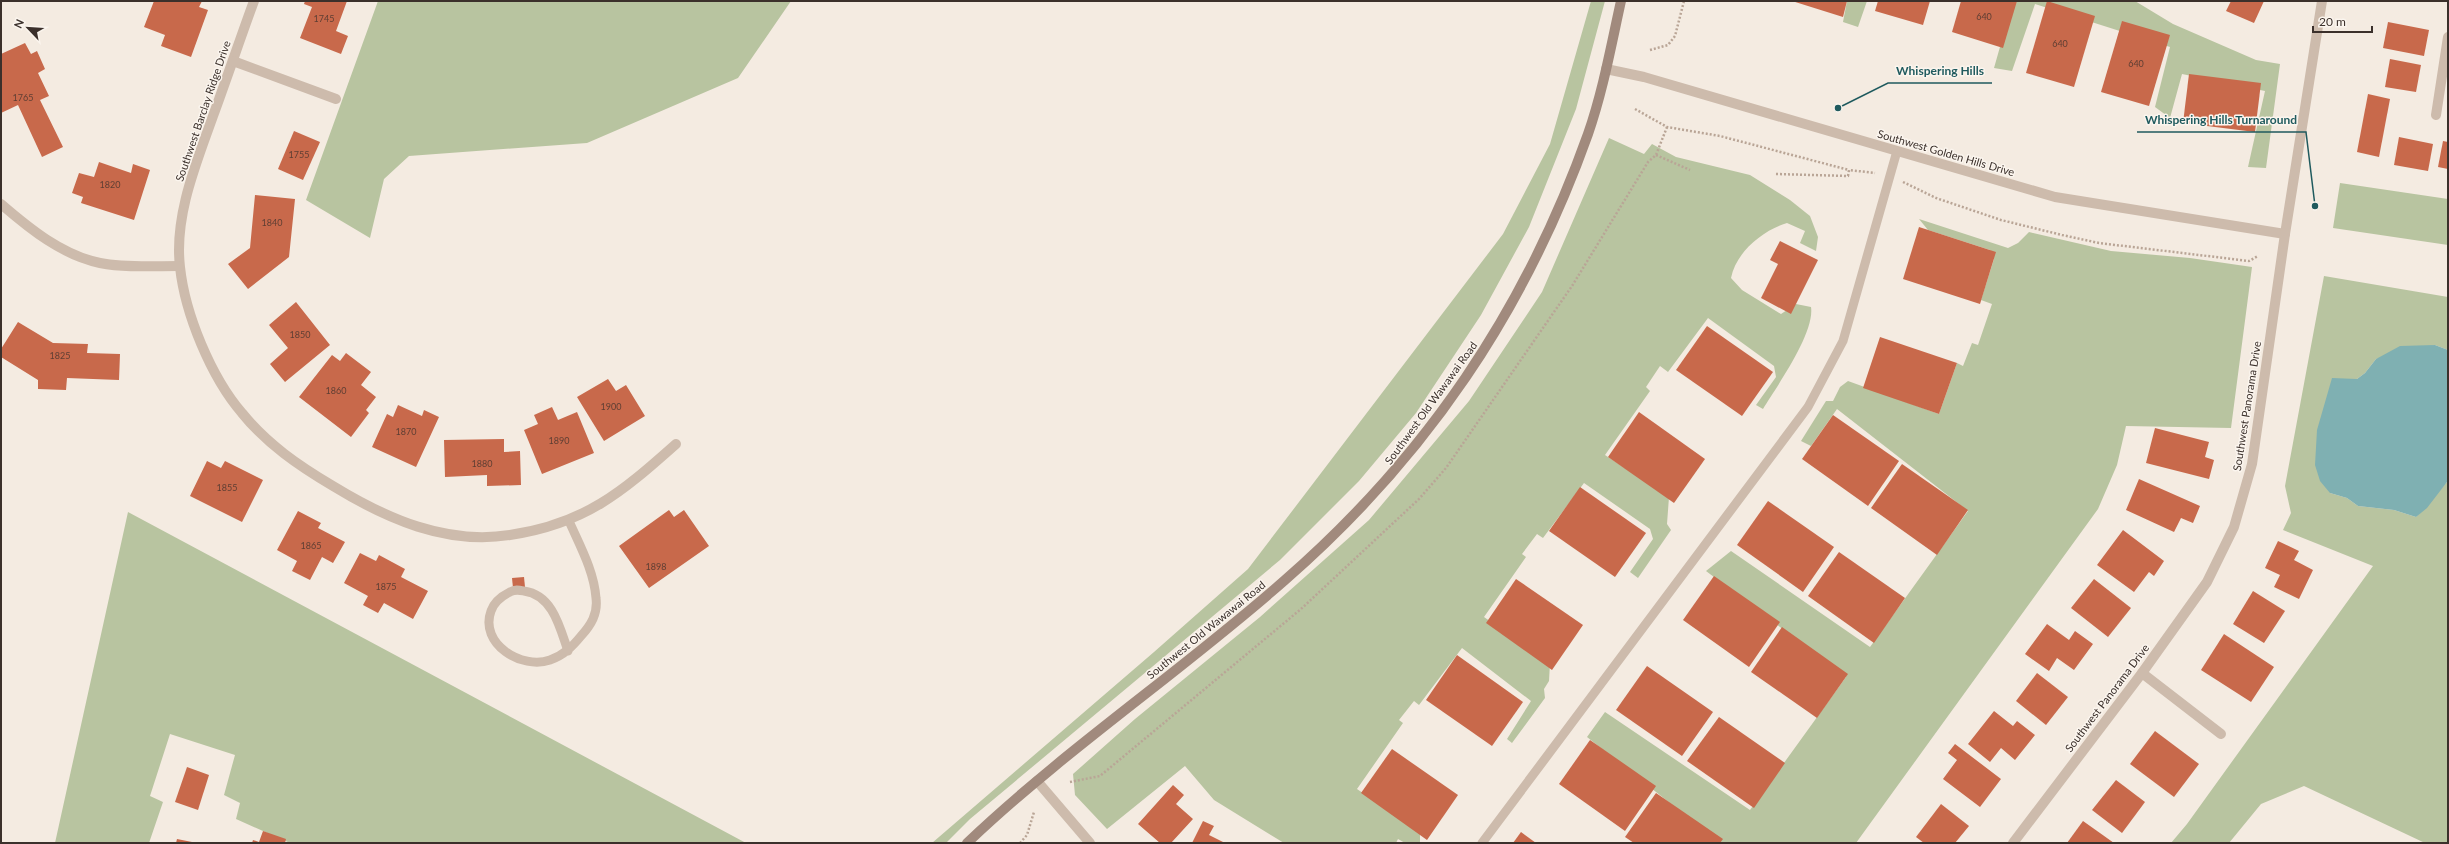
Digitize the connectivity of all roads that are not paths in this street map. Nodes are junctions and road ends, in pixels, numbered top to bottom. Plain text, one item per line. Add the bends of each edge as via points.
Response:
1 (254, 1) edge
2 (1621, 1) edge
3 (2322, 1) edge
4 (2448, 37) edge
5 (233, 61) junction
6 (1606, 69) junction
7 (336, 99) dead end
8 (2436, 115) dead end
9 (1897, 151) junction
10 (1, 204) edge
11 (2284, 234) junction
12 (180, 266) junction
13 (676, 444) dead end
14 (569, 521) junction
15 (568, 651) junction
16 (2142, 673) junction
17 (2221, 734) dead end
18 (1037, 781) junction
19 (967, 843) edge
20 (1090, 843) edge
21 (1482, 843) edge
22 (2013, 843) edge

1 - 5 street, Southwest Barclay Ridge Drive
2 - 6 main road, Southwest Old Wawawai Road
3 - 11 street, Southwest Panorama Drive
4 - 8 street
5 - 7 street
5 - 12 street, Southwest Barclay Ridge Drive via 190,182 182,225
6 - 9 street, Southwest Golden Hills Drive via 1644,77
6 - 18 main road, Southwest Old Wawawai Road via 1588,133 1530,272 1490,342 1447,405 1399,468 1345,526 1284,582
9 - 11 street, Southwest Golden Hills Drive via 2055,197
9 - 21 lane via 1843,342 1808,407
10 - 12 street via 55,246 100,263
11 - 16 street, Southwest Panorama Drive via 2252,464 2234,527 2207,582
12 - 14 street, Southwest Barclay Ridge Drive via 186,299 197,330 222,383 245,417 266,439 299,466 371,509 400,522 430,530 480,537 510,536
13 - 14 street, Southwest Barclay Ridge Drive via 627,488 597,508
14 - 15 lane via 590,571 597,599 594,621
15 - 15 lane via 549,660 520,661 502,649 490,632 491,611 500,597 514,590 534,592 546,602 557,619
16 - 17 street
16 - 22 street, Southwest Panorama Drive
18 - 19 main road, Southwest Old Wawawai Road
18 - 20 street

